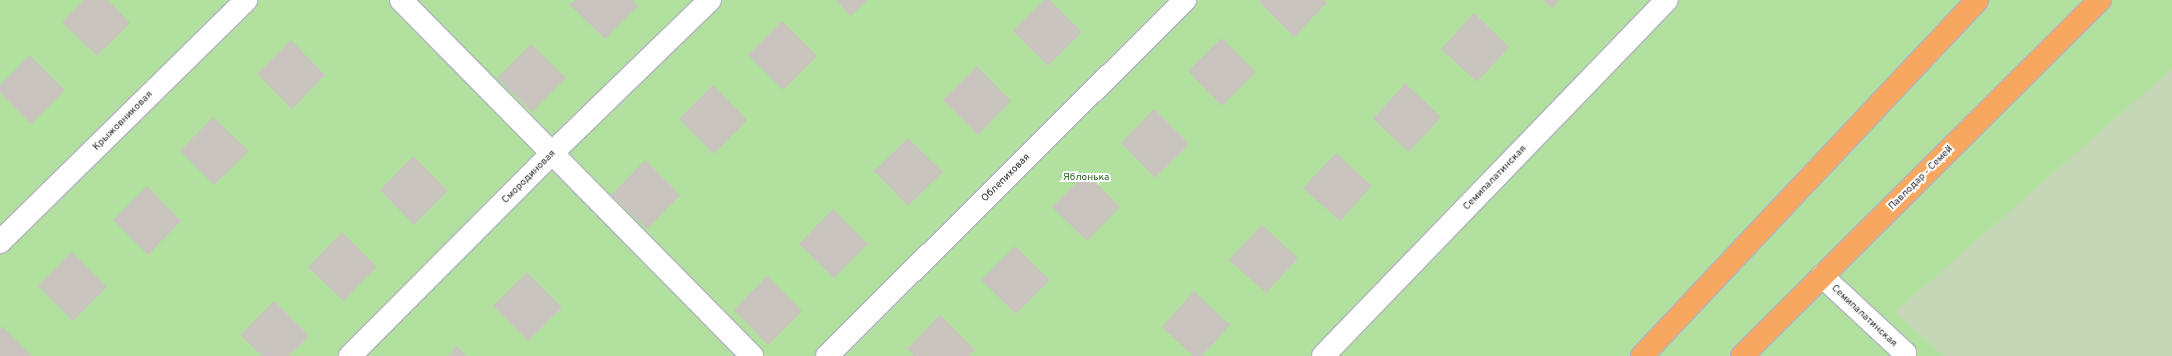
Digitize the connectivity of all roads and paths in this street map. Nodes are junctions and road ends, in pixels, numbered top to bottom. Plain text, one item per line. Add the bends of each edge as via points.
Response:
1 (246, 0) edge
2 (401, 0) edge
3 (710, 0) edge
4 (1185, 0) edge
5 (1667, 0) edge
6 (1977, 0) edge
7 (2100, 0) edge
8 (552, 153) junction
9 (0, 242) edge
10 (1822, 276) junction
11 (1905, 355) edge
12 (350, 356) edge
13 (752, 356) edge
14 (827, 356) edge
15 (1323, 356) edge
16 (1642, 356) edge
17 (1742, 356) edge

1 - 9 street, Крыжовниковая
2 - 8 street
3 - 8 street, Смородиновая
4 - 14 street, Облепиховая
5 - 15 street, Семипалатинская
6 - 16 highway
7 - 10 highway, Павлодар - Семей
8 - 12 street, Смородиновая
8 - 13 street
10 - 11 street, Семипалатинская
10 - 17 highway, Павлодар - Семей

